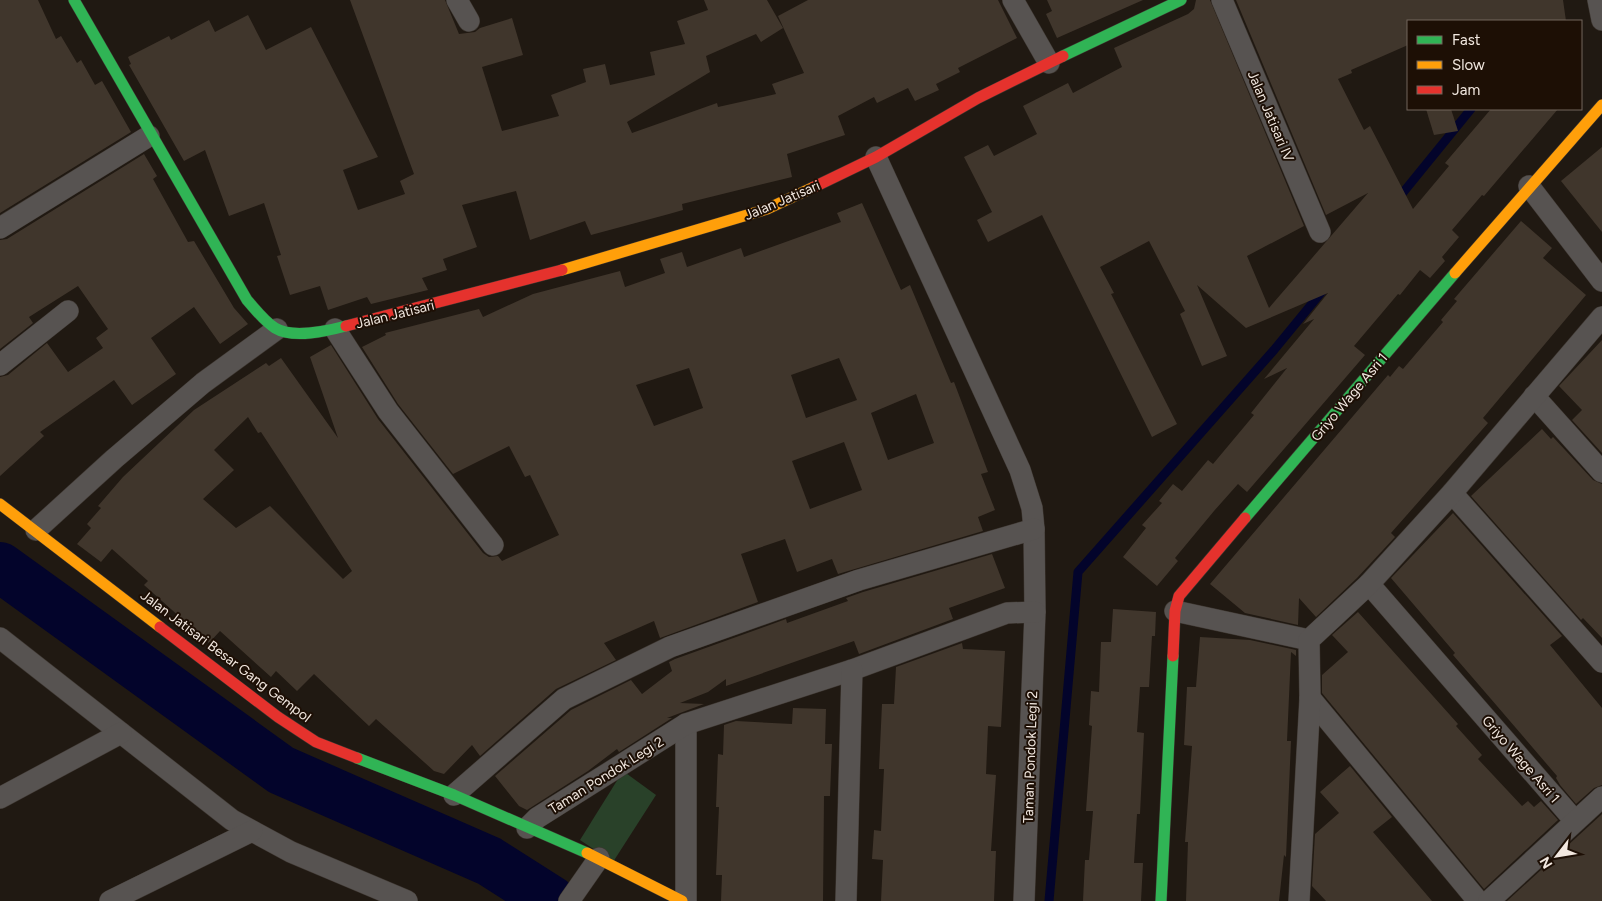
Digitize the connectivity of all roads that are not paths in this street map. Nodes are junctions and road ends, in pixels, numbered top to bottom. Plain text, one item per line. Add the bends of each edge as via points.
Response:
1 (74, 0) edge
2 (457, 0) edge
3 (1013, 0) edge
4 (1181, 0) edge
5 (1222, 0) edge
6 (1598, 0) edge
7 (1602, 20) edge
8 (469, 21) dead end
9 (1049, 63) junction
10 (1602, 104) edge
11 (150, 136) junction
12 (876, 157) junction
13 (1529, 186) junction
14 (0, 228) edge
15 (1320, 232) dead end
16 (1602, 281) edge
17 (68, 311) dead end
18 (1602, 317) edge
19 (277, 329) junction
20 (335, 329) junction
21 (0, 365) edge
22 (1534, 396) junction
23 (1602, 472) edge
24 (1452, 493) junction
25 (0, 504) edge
26 (1034, 529) junction
27 (36, 530) junction
28 (493, 545) dead end
29 (1369, 584) junction
30 (1175, 611) junction
31 (1035, 612) junction
32 (0, 638) edge
33 (1309, 640) junction
34 (1602, 662) edge
35 (852, 670) junction
36 (1310, 698) junction
37 (686, 724) junction
38 (121, 733) junction
39 (454, 795) junction
40 (1602, 797) edge
41 (0, 798) edge
42 (1575, 822) junction
43 (527, 828) junction
44 (252, 831) junction
45 (599, 858) junction
46 (1302, 897) edge
47 (110, 901) edge
48 (404, 901) edge
49 (569, 901) edge
50 (682, 901) edge
51 (686, 901) edge
52 (846, 901) edge
53 (1024, 901) edge
54 (1162, 901) edge
55 (1478, 901) edge
56 (1489, 901) edge

1 - 11 street
2 - 8 street
3 - 9 street
4 - 9 street, Jalan Jatisari
5 - 15 street, Jalan Jatisari IV
6 - 7 street
9 - 12 street, Jalan Jatisari via 978,98
10 - 13 street, Griyo Wage Asri 1
11 - 14 street
11 - 19 street via 239,288
12 - 20 street, Jalan Jatisari via 767,209 699,231
12 - 26 street via 1020,470 1032,508
13 - 16 street
13 - 30 street, Griyo Wage Asri 1 via 1180,596
17 - 21 street
18 - 22 street
19 - 20 street, Jalan Jatisari via 293,333
19 - 27 street via 203,383
20 - 28 street via 388,411
22 - 23 street
22 - 24 street
24 - 29 street
24 - 34 street
25 - 27 street, Jalan Jatisari Besar Gang Gempol
26 - 31 street, Taman Pondok Legi 2
26 - 39 street via 859,580 670,646 564,699
27 - 39 street, Jalan Jatisari Besar Gang Gempol via 278,717 316,742
29 - 33 street
29 - 42 street, Griyo Wage Asri 1
30 - 33 street
30 - 54 street, Griyo Wage Asri 1
31 - 35 street, Taman Pondok Legi 2 via 1007,613
31 - 53 street, Taman Pondok Legi 2
32 - 38 street
33 - 36 street
35 - 37 street, Taman Pondok Legi 2
35 - 52 street
36 - 46 street
36 - 55 street
37 - 43 street, Taman Pondok Legi 2 via 537,818
37 - 51 street, Taman Pondok Legi 2
38 - 41 street
38 - 44 street via 232,820
39 - 43 street, Taman Pondok Legi 2
40 - 42 street
42 - 56 street
43 - 45 street, Taman Pondok Legi 2
44 - 47 street
44 - 48 street via 290,852
45 - 49 street
45 - 50 street, Taman Pondok Legi 2

